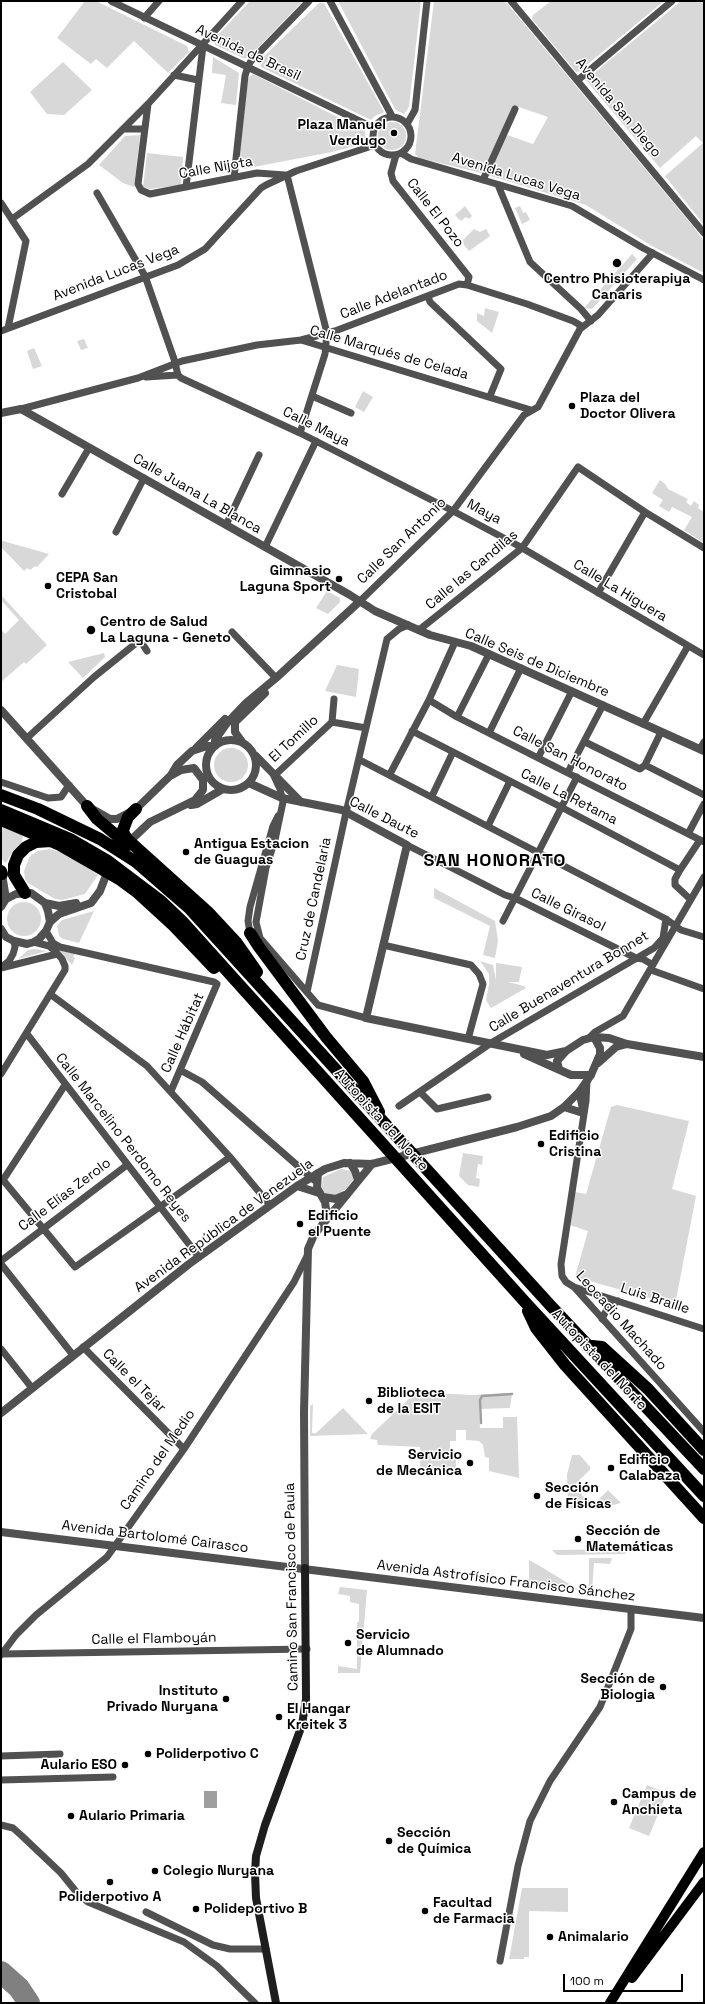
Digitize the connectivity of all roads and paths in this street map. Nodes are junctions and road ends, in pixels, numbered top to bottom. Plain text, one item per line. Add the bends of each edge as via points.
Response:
1 (111, 1) edge
2 (159, 1) edge
3 (242, 1) edge
4 (309, 1) edge
5 (330, 1) edge
6 (427, 1) edge
7 (511, 1) edge
8 (672, 1) edge
9 (144, 18) junction
10 (203, 46) junction
11 (248, 66) junction
12 (174, 75) junction
13 (198, 80) junction
14 (578, 80) junction
15 (148, 104) junction
16 (515, 109) dead end
17 (392, 116) junction
18 (407, 124) junction
19 (374, 128) junction
20 (124, 129) junction
21 (144, 129) junction
22 (375, 144) junction
23 (399, 154) junction
24 (287, 175) junction
25 (234, 177) junction
26 (482, 180) junction
27 (498, 185) junction
28 (186, 187) junction
29 (97, 193) dead end
30 (1, 203) edge
31 (12, 219) junction
32 (704, 233) edge
33 (653, 253) junction
34 (146, 276) junction
35 (704, 280) edge
36 (467, 285) junction
37 (428, 296) junction
38 (591, 321) junction
39 (4, 329) edge
40 (580, 329) junction
41 (327, 333) junction
42 (300, 340) junction
43 (326, 348) junction
44 (175, 362) junction
45 (178, 375) junction
46 (138, 378) junction
47 (312, 396) junction
48 (490, 396) junction
49 (534, 408) junction
50 (21, 409) junction
51 (1, 413) edge
52 (351, 413) dead end
53 (300, 433) junction
54 (316, 441) junction
55 (89, 448) junction
56 (259, 455) dead end
57 (144, 478) junction
58 (62, 494) dead end
59 (453, 510) junction
60 (645, 512) junction
61 (226, 525) junction
62 (116, 532) dead end
63 (265, 548) junction
64 (522, 548) junction
65 (704, 548) edge
66 (598, 593) junction
67 (359, 602) junction
68 (408, 625) junction
69 (419, 630) junction
70 (232, 632) dead end
71 (455, 642) junction
72 (688, 646) junction
73 (148, 651) dead end
74 (488, 654) junction
75 (704, 655) edge
76 (521, 668) junction
77 (276, 678) junction
78 (572, 691) junction
79 (334, 699) dead end
80 (429, 700) junction
81 (246, 703) junction
82 (603, 705) junction
83 (1, 710) edge
84 (457, 717) junction
85 (332, 722) junction
86 (643, 724) junction
87 (366, 728) junction
88 (412, 732) junction
89 (662, 732) junction
90 (489, 733) junction
91 (27, 738) junction
92 (585, 742) junction
93 (244, 743) junction
94 (215, 746) junction
95 (703, 748) edge
96 (192, 751) junction
97 (453, 752) junction
98 (254, 755) junction
99 (538, 758) junction
100 (360, 760) junction
101 (645, 765) junction
102 (568, 772) junction
103 (206, 774) junction
104 (390, 774) junction
105 (171, 775) junction
106 (274, 776) junction
107 (577, 777) junction
108 (510, 781) junction
109 (1, 782) edge
110 (249, 783) junction
111 (69, 785) junction
112 (223, 789) junction
113 (1, 795) edge
114 (704, 795) edge
115 (432, 796) junction
116 (282, 798) junction
117 (302, 802) junction
118 (704, 804) edge
119 (87, 806) junction
120 (184, 806) junction
121 (561, 807) junction
122 (136, 809) junction
123 (1, 810) edge
124 (280, 812) junction
125 (346, 812) junction
126 (1, 820) edge
127 (488, 826) junction
128 (688, 834) junction
129 (132, 839) dead end
130 (52, 841) junction
131 (702, 841) edge
132 (407, 845) junction
133 (538, 852) junction
134 (144, 855) junction
135 (680, 870) junction
136 (1, 872) edge
137 (704, 877) edge
138 (25, 892) junction
139 (515, 898) junction
140 (6, 900) junction
141 (690, 900) junction
142 (45, 904) junction
143 (1, 907) edge
144 (666, 919) junction
145 (50, 922) junction
146 (503, 922) dead end
147 (676, 926) junction
148 (1, 929) edge
149 (46, 931) junction
150 (250, 933) joint
151 (704, 937) edge
152 (14, 941) junction
153 (34, 942) junction
154 (383, 945) junction
155 (57, 954) junction
156 (636, 958) junction
157 (652, 967) junction
158 (1, 968) edge
159 (704, 988) edge
160 (307, 992) junction
161 (50, 994) junction
162 (250, 995) junction
163 (291, 1018) junction
164 (366, 1018) junction
165 (27, 1034) junction
166 (592, 1038) junction
167 (468, 1039) junction
168 (491, 1043) junction
169 (627, 1044) junction
170 (508, 1048) junction
171 (566, 1051) junction
172 (704, 1056) edge
173 (596, 1065) junction
174 (559, 1069) junction
175 (180, 1070) junction
176 (1, 1074) edge
177 (571, 1075) junction
178 (589, 1078) junction
179 (65, 1085) junction
180 (171, 1091) junction
181 (579, 1092) junction
182 (420, 1093) junction
183 (488, 1097) dead end
184 (399, 1106) dead end
185 (564, 1107) junction
186 (583, 1115) junction
187 (385, 1124) junction
188 (230, 1157) junction
189 (350, 1163) junction
190 (372, 1164) junction
191 (127, 1165) junction
192 (315, 1178) junction
193 (358, 1180) junction
194 (297, 1186) junction
195 (321, 1195) junction
196 (346, 1195) junction
197 (270, 1205) junction
198 (160, 1207) junction
199 (321, 1226) junction
200 (42, 1229) junction
201 (307, 1256) junction
202 (199, 1257) junction
203 (1, 1263) edge
204 (294, 1282) junction
205 (307, 1287) junction
206 (574, 1287) junction
207 (618, 1301) junction
208 (525, 1302) junction
209 (602, 1319) junction
210 (704, 1329) edge
211 (589, 1345) junction
212 (83, 1347) junction
213 (1, 1349) edge
214 (73, 1355) junction
215 (32, 1388) junction
216 (1, 1412) edge
217 (676, 1420) junction
218 (704, 1432) edge
219 (704, 1447) edge
220 (184, 1449) junction
221 (704, 1450) edge
222 (704, 1469) edge
223 (704, 1496) edge
224 (704, 1518) edge
225 (1, 1532) edge
226 (114, 1546) junction
227 (305, 1568) junction
228 (631, 1609) junction
229 (704, 1618) edge
230 (307, 1649) junction
231 (1, 1654) edge
232 (60, 1754) dead end
233 (1, 1756) edge
234 (113, 1777) dead end
235 (1, 1780) edge
236 (1, 1825) edge
237 (704, 1852) edge
238 (704, 1882) edge
239 (146, 1912) dead end
240 (266, 1949) junction
241 (500, 1961) dead end
242 (618, 1990) junction
243 (255, 2003) edge
244 (276, 2003) edge
245 (610, 2003) edge

1 - 9 street, Avenida de Brasil
2 - 9 street
3 - 10 street
4 - 11 street
5 - 17 street
6 - 18 street via 415,110
7 - 14 street, Avenida San Diego
8 - 14 street
9 - 10 street, Avenida de Brasil
10 - 11 street, Avenida de Brasil
10 - 12 street
10 - 13 street
11 - 19 street, Avenida de Brasil
11 - 25 street via 244,76
12 - 13 street
12 - 15 street
13 - 28 street
14 - 32 street, Avenida San Diego
15 - 20 street
15 - 21 street
16 - 26 street
17 - 18 street
17 - 19 street via 379,121
18 - 23 street via 410,142
19 - 22 street
20 - 21 street
20 - 31 street via 83,168
21 - 28 street, Calle Nijota via 138,184 141,190 150,194
22 - 23 street via 381,152
22 - 24 street, Avenida Lucas Vega
23 - 26 street, Avenida Lucas Vega
23 - 36 street, Calle El Pozo via 391,173 393,181 469,277
24 - 25 street, Calle Nijota via 258,173
24 - 34 street, Avenida Lucas Vega via 261,188 205,249 178,265
24 - 41 street
25 - 28 street, Calle Nijota
26 - 27 street, Avenida Lucas Vega
27 - 33 street, Avenida Lucas Vega via 572,206
27 - 38 street via 530,262
29 - 34 street
30 - 31 street
31 - 39 street via 26,241
33 - 35 street, Avenida Lucas Vega
33 - 38 street
34 - 39 street, Avenida Lucas Vega
34 - 44 street
36 - 37 street, Calle Adelantado via 459,284
36 - 40 street, Calle Adelantado via 573,322 580,326
37 - 41 street, Calle Adelantado
37 - 48 street via 430,302 501,369
38 - 40 street
40 - 49 street, Calle San Antonio
41 - 42 street, Calle Adelantado
41 - 43 street
42 - 43 street, Calle Marqués de Celada
42 - 44 street, Calle Marqués de Celada via 258,345
43 - 47 street
43 - 48 street, Calle Marqués de Celada
44 - 45 street
44 - 46 street, Calle Marqués de Celada
45 - 46 street, Calle Marqués de Celada
45 - 53 street, Calle Maya
46 - 50 street, Calle Marqués de Celada
47 - 52 street
47 - 53 street
48 - 49 street, Calle Marqués de Celada
49 - 59 street, Calle San Antonio via 524,415
50 - 51 street, Calle Marqués de Celada
50 - 55 street, Calle Juana La Blanca
53 - 54 street, Calle Maya
54 - 59 street, Calle Maya
54 - 63 street
55 - 57 street, Calle Juana La Blanca
55 - 58 street
56 - 61 street
57 - 61 street, Calle Juana La Blanca
57 - 62 street
59 - 64 street, Maya
59 - 67 street, Calle San Antonio
60 - 64 street, Calle las Candilas via 578,467
60 - 65 street
60 - 66 street
61 - 63 street, Calle Juana La Blanca
63 - 67 street, Calle Juana La Blanca
64 - 66 street, Calle La Higuera
64 - 69 street, Calle las Candilas
66 - 72 street, Calle La Higuera
67 - 68 street, Calle Seis de Diciembre
67 - 77 street, Calle San Antonio
68 - 69 street, Calle Seis de Diciembre
68 - 87 street, Cruz de Candelaria via 387,639
69 - 71 street, Calle Seis de Diciembre
70 - 77 street
71 - 74 street, Calle Seis de Diciembre
71 - 80 street
72 - 75 street, Calle La Higuera
72 - 86 street
73 - 91 street via 140,640
74 - 76 street, Calle Seis de Diciembre
74 - 84 street
76 - 78 street, Calle Seis de Diciembre
76 - 90 street
77 - 81 street, Calle San Antonio
77 - 93 street, Calle San Antonio via 269,689 235,722 235,732
78 - 82 street, Calle Seis de Diciembre
78 - 99 street
79 - 85 street, El Tomillo
80 - 84 street, Calle San Honorato
80 - 88 street
81 - 94 street, Calle San Antonio via 227,723 215,740
81 - 96 street, Calle San Antonio via 237,708
82 - 86 street, Calle Seis de Diciembre
82 - 92 street
83 - 91 street
84 - 90 street, Calle San Honorato
85 - 87 street, El Tomillo
85 - 106 street, El Tomillo
86 - 89 street, Calle Seis de Diciembre
87 - 100 street, Cruz de Candelaria
88 - 97 street, Calle La Retama
88 - 104 street
89 - 95 street, Calle Seis de Diciembre
89 - 101 street
90 - 99 street, Calle San Honorato
91 - 111 street
92 - 101 street via 640,769
92 - 102 street
93 - 94 street via 226,740
93 - 98 street
94 - 96 street, Calle San Antonio
94 - 103 street via 208,757
96 - 105 street, Calle San Antonio via 177,765
97 - 108 street, Calle La Retama
97 - 115 street
98 - 106 street
98 - 110 street via 256,772
99 - 102 street, Calle San Honorato
100 - 104 street
100 - 125 street, Cruz de Candelaria
101 - 114 street
102 - 107 street, Calle San Honorato
103 - 105 street via 194,768
103 - 112 street
103 - 120 street via 199,796
104 - 115 street
105 - 122 street, Calle San Antonio
106 - 116 street
106 - 117 street
107 - 121 street
107 - 128 street, Calle San Honorato
108 - 121 street, Calle La Retama
108 - 127 street
109 - 111 street via 48,798 61,797
110 - 112 street via 234,790
110 - 116 street, Calle Daute
111 - 119 street
112 - 120 street via 197,804
113 - 163 highway, Autopista del Norte via 81,828 136,862 189,908
115 - 127 street
116 - 117 street, Calle Daute
116 - 124 street
117 - 125 street, Calle Daute
118 - 128 street
119 - 122 street, Calle San Antonio via 110,819 117,819
119 - 134 highway via 97,819
120 - 129 street via 150,822
121 - 133 street
121 - 135 street, Calle La Retama
122 - 134 highway via 125,823 124,834
123 - 162 highway, Autopista del Norte via 70,839 129,875 182,921
124 - 150 street via 273,826 250,907
124 - 160 street via 258,906 257,930 260,938
125 - 132 street, Calle Daute
125 - 160 street, Cruz de Candelaria
126 - 130 highway
127 - 133 street
128 - 131 street, Calle San Honorato
130 - 138 highway via 36,842 18,855 14,875
130 - 162 highway via 100,866 138,892 223,978
131 - 135 street
132 - 139 street, Calle Daute via 505,896
132 - 154 street
133 - 139 street
133 - 144 street
134 - 163 highway via 186,891 230,936
135 - 141 street via 675,885
136 - 140 street
137 - 141 street
138 - 140 street
138 - 142 street via 36,896
139 - 146 street
139 - 156 street, Calle Girasol
140 - 143 street
141 - 147 street
142 - 145 street
142 - 145 street via 69,905 85,900 104,881 95,899 87,906 59,914
144 - 147 street
144 - 156 street, Calle Buenaventura Bonnet via 660,942
145 - 149 street
147 - 151 street
147 - 157 street
148 - 152 street via 6,937
149 - 153 street
149 - 175 street, Calle Hábitat via 53,943 60,947 217,984
150 - 187 highway via 326,1037 363,1081
152 - 153 street via 26,944
152 - 158 street via 13,954
153 - 155 street via 49,946
154 - 164 street
154 - 167 street via 470,965 480,974 484,984
155 - 158 street
155 - 161 street via 64,963 65,970
156 - 157 street, Calle Girasol via 643,959
156 - 168 street, Calle Buenaventura Bonnet
157 - 159 street, Calle Girasol
157 - 166 street via 623,1016 595,1032
160 - 164 street via 318,1005
161 - 165 street
161 - 180 street via 142,1060
162 - 208 highway, Autopista del Norte
163 - 187 highway, Autopista del Norte
164 - 167 street
165 - 176 street
165 - 179 street, Calle Marcelino Perdomo Reyes
166 - 169 street via 610,1038
166 - 171 street
166 - 173 street via 600,1048
167 - 168 street
168 - 170 street
168 - 182 street, Calle Buenaventura Bonnet
169 - 172 street
169 - 173 street via 612,1050
170 - 171 street via 547,1055
170 - 174 street
171 - 174 street via 557,1061
173 - 178 street, Avenida República de Venezuela
174 - 177 street
175 - 180 street, Calle Hábitat
175 - 192 street via 202,1082
177 - 178 street
177 - 181 street
178 - 181 street, Avenida República de Venezuela
178 - 186 street, Leocadio Machado
179 - 191 street, Calle Marcelino Perdomo Reyes
179 - 200 street via 3,1180
180 - 188 street
181 - 185 street, Avenida República de Venezuela
181 - 186 street, Leocadio Machado
182 - 183 street via 437,1110
182 - 184 street, Calle Buenaventura Bonnet
185 - 186 street
185 - 190 street, Avenida República de Venezuela via 551,1116 524,1125
186 - 206 street, Leocadio Machado via 561,1264 562,1276
187 - 211 highway, Autopista del Norte
188 - 197 street
188 - 198 street
189 - 190 street, Avenida República de Venezuela
189 - 192 street, Avenida República de Venezuela via 333,1165
189 - 193 street
190 - 193 street
191 - 198 street, Calle Marcelino Perdomo Reyes
191 - 200 street, Calle Elías Zerolo
192 - 194 street, Avenida República de Venezuela
192 - 195 street
193 - 196 street
194 - 195 street
194 - 197 street, Avenida República de Venezuela
195 - 196 street via 336,1199
195 - 199 street via 326,1209
196 - 199 street, Camino San Francisco de Paula
197 - 202 street, Avenida República de Venezuela
198 - 200 street via 75,1267
198 - 202 street, Calle Marcelino Perdomo Reyes
199 - 201 street, Camino San Francisco de Paula via 310,1242
200 - 203 street, Calle Elías Zerolo
201 - 204 street, Camino del Medio
201 - 205 street, Camino San Francisco de Paula
202 - 212 street, Avenida República de Venezuela
203 - 214 street
204 - 205 street
204 - 220 street, Camino del Medio
205 - 227 street, Camino San Francisco de Paula via 304,1412
206 - 207 street, Luis Braille
206 - 209 street, Leocadio Machado
207 - 209 street via 608,1309
207 - 210 street, Luis Braille
208 - 223 highway, Autopista del Norte
208 - 224 highway via 536,1328 565,1365
209 - 218 street, Leocadio Machado
211 - 217 highway via 602,1347 648,1389
211 - 222 highway, Autopista del Norte
212 - 214 street, Avenida República de Venezuela
212 - 220 street, Calle el Tejar
213 - 215 street
214 - 215 street, Avenida República de Venezuela
215 - 216 street, Avenida República de Venezuela
217 - 219 highway
217 - 221 highway
220 - 226 street, Camino del Medio
225 - 226 street, Avenida Bartolomé Cairasco
226 - 227 street, Avenida Bartolomé Cairasco
226 - 231 street, Camino del Medio via 107,1557 46,1607
227 - 228 street, Avenida Astrofísico Francisco Sánchez
227 - 230 main road, Camino San Francisco de Paula
228 - 229 street, Avenida Astrofísico Francisco Sánchez
228 - 241 street via 631,1628 600,1707 550,1780 530,1821 518,1866
230 - 231 street, Calle el Flamboyán
230 - 240 main road, Camino San Francisco de Paula via 307,1686 302,1725 256,1856 256,1898
232 - 233 street
234 - 235 street
236 - 243 street via 13,1828 88,1902 184,1942 217,1966
237 - 242 main road
238 - 242 main road via 632,1978
239 - 240 street via 213,1945
240 - 244 main road, Camino San Francisco de Paula
242 - 245 main road

